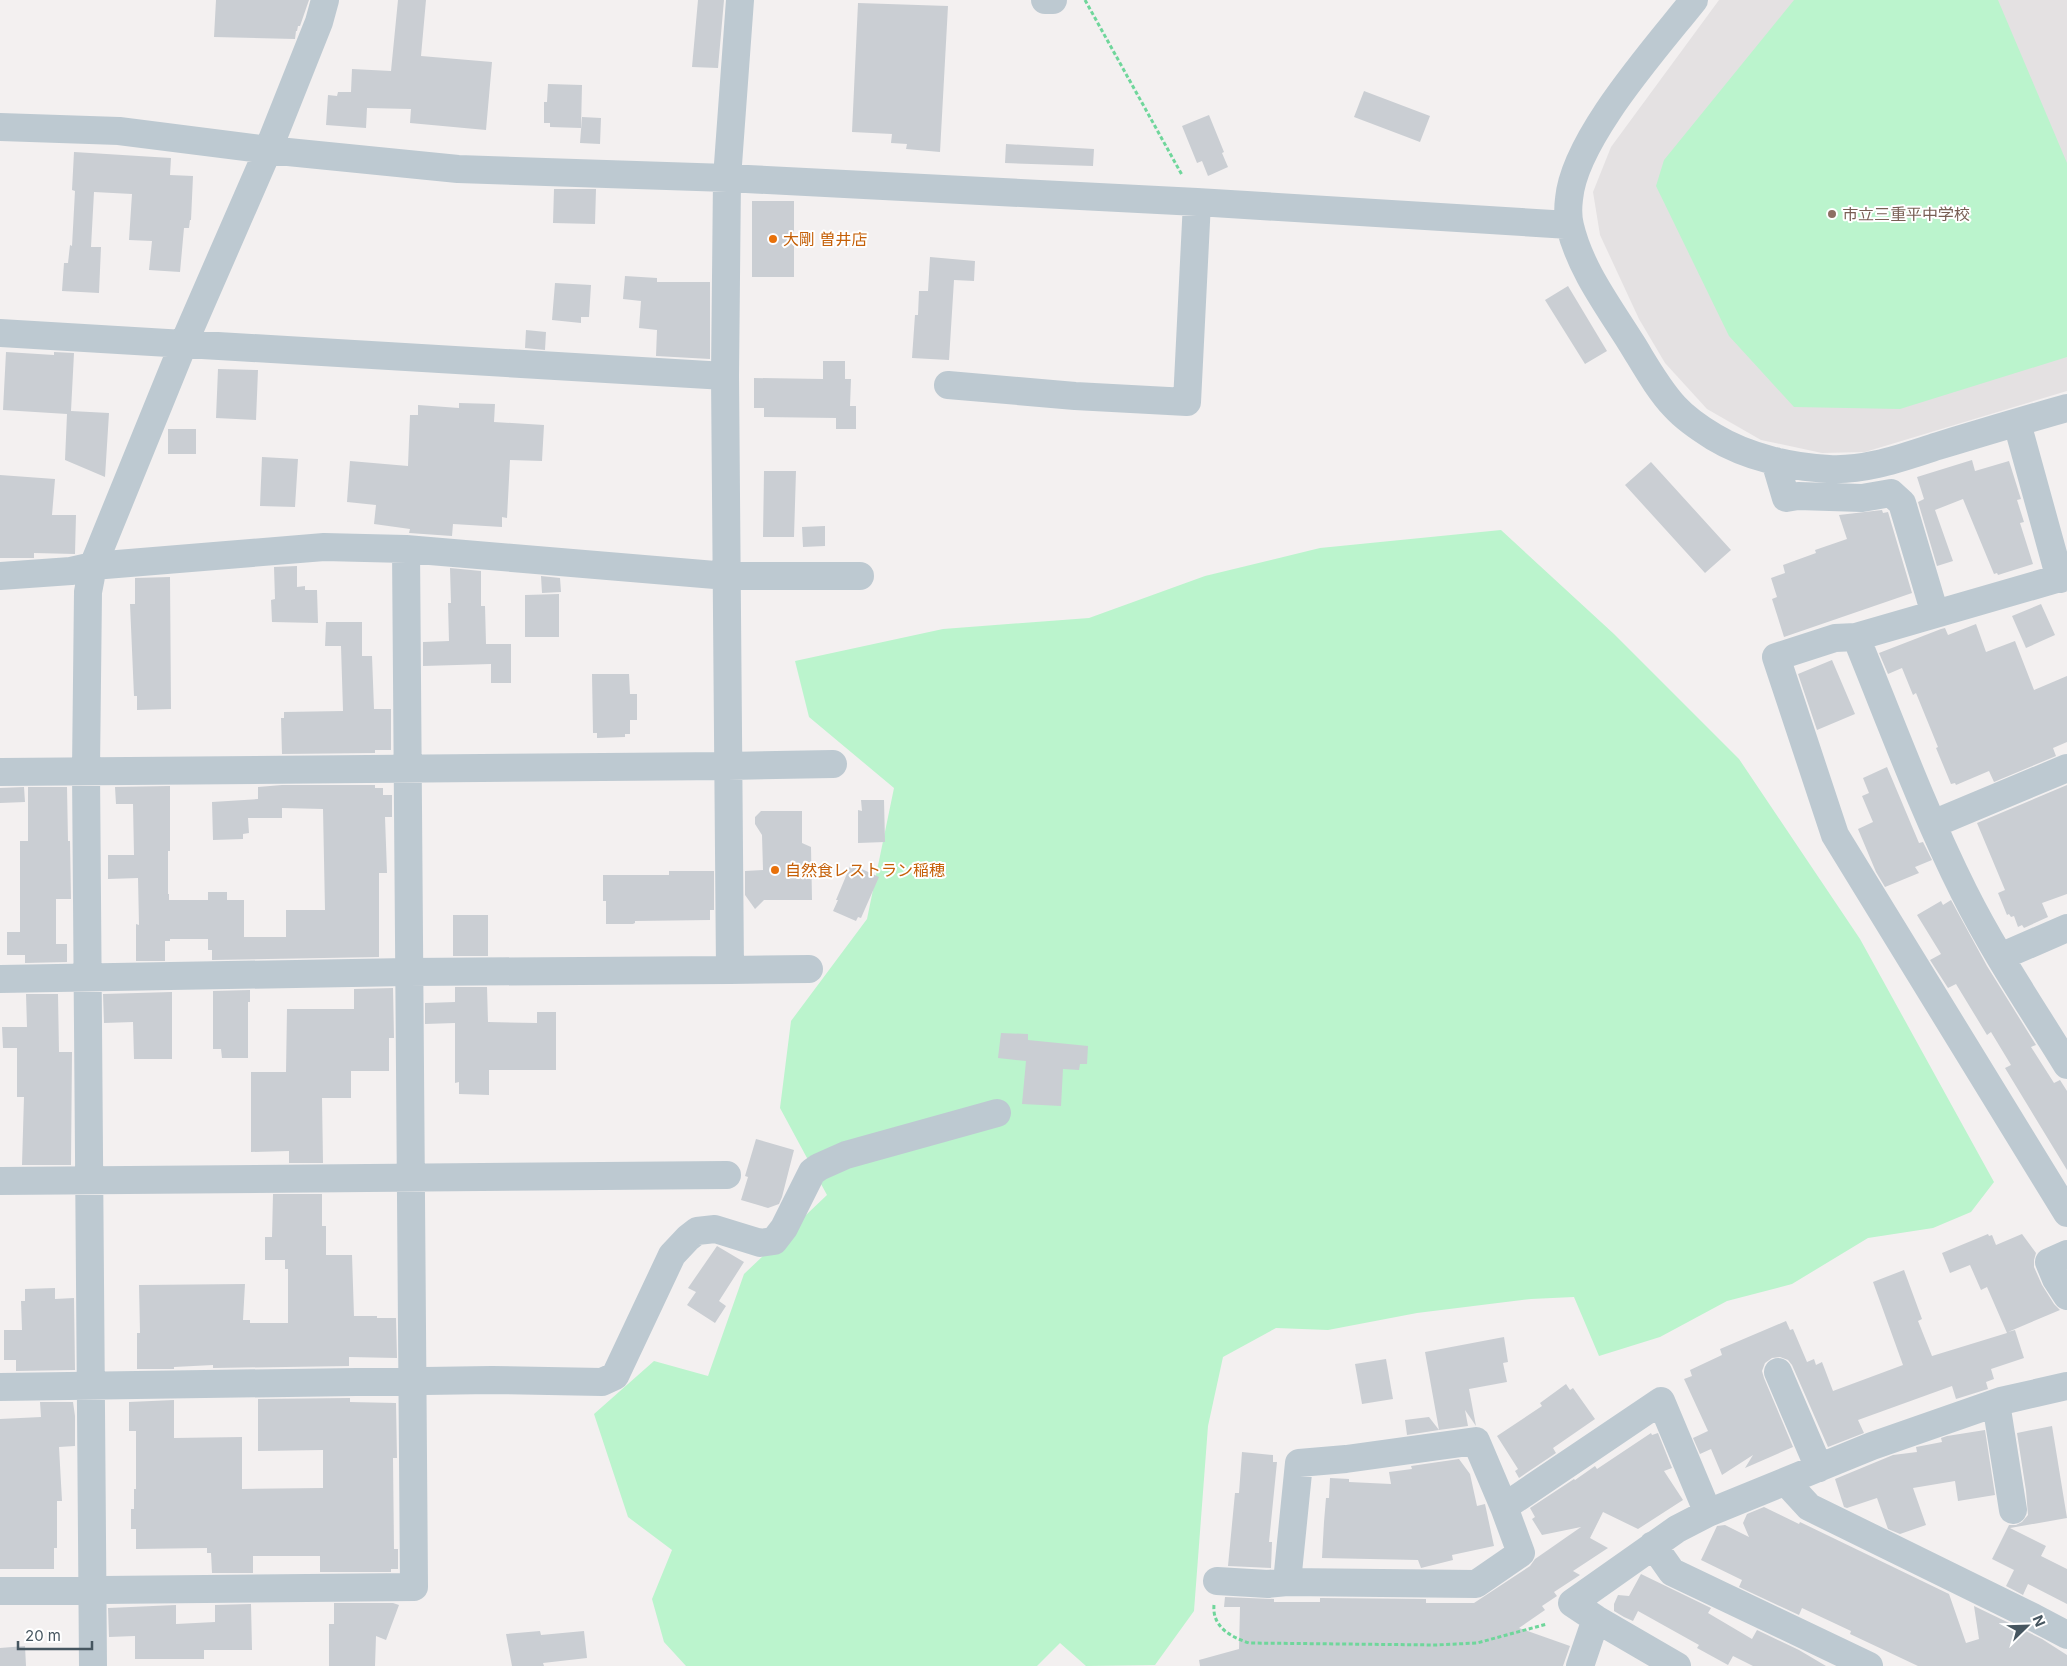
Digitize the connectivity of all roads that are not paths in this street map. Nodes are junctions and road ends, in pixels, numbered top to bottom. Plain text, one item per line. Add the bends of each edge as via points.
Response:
1 (325, 0) edge
2 (740, 0) edge
3 (1045, 0) edge
4 (1053, 0) edge
5 (1694, 0) edge
6 (0, 126) edge
7 (268, 150) junction
8 (727, 178) junction
9 (1197, 202) junction
10 (1569, 225) junction
11 (0, 333) edge
12 (183, 345) junction
13 (725, 376) junction
14 (948, 385) dead end
15 (2067, 408) edge
16 (2017, 423) junction
17 (1775, 461) junction
18 (406, 549) junction
19 (93, 566) junction
20 (0, 576) edge
21 (727, 576) junction
22 (860, 576) dead end
23 (2063, 577) edge
24 (1935, 614) junction
25 (1856, 638) junction
26 (833, 764) dead end
27 (728, 766) junction
28 (407, 767) junction
29 (2067, 768) edge
30 (86, 770) junction
31 (0, 772) edge
32 (1933, 824) junction
33 (2067, 928) edge
34 (2000, 957) junction
35 (809, 969) dead end
36 (730, 970) junction
37 (408, 972) junction
38 (88, 977) junction
39 (0, 979) edge
40 (2067, 1065) edge
41 (997, 1113) dead end
42 (727, 1175) dead end
43 (410, 1178) junction
44 (0, 1180) edge
45 (90, 1181) junction
46 (2067, 1213) edge
47 (2067, 1254) edge
48 (2067, 1296) edge
49 (1778, 1372) dead end
50 (412, 1381) junction
51 (90, 1385) junction
52 (2067, 1386) edge
53 (0, 1387) edge
54 (1996, 1403) junction
55 (1819, 1468) junction
56 (1786, 1482) junction
57 (1504, 1507) junction
58 (2013, 1510) dead end
59 (1708, 1513) junction
60 (1653, 1545) junction
61 (1218, 1581) road end
62 (1287, 1582) junction
63 (0, 1591) edge
64 (91, 1591) junction
65 (1596, 1619) junction
66 (2067, 1635) edge
67 (93, 1666) edge
68 (1580, 1666) edge
69 (1677, 1666) edge
70 (1868, 1666) edge

1 - 7 street
2 - 8 street
3 - 4 street
5 - 10 street via 1592,136 1578,165 1569,198
6 - 7 street via 118,131
7 - 8 street via 458,169
7 - 12 street
8 - 9 street
8 - 13 street
9 - 10 street
9 - 14 street via 1188,402
10 - 17 street via 1587,271 1675,407 1714,437
11 - 12 street
12 - 13 street
12 - 19 street
13 - 21 street
15 - 16 street
16 - 17 street via 1871,465 1832,469
16 - 23 street
17 - 24 street via 1786,498 1862,498 1891,493 1902,503
18 - 19 street via 324,547
18 - 21 street
18 - 28 street
19 - 20 street via 71,571
19 - 30 street via 87,602
21 - 22 street
21 - 27 street
23 - 24 street
24 - 25 street
25 - 32 street
25 - 46 street via 1835,638 1776,658 1835,835
26 - 27 street
27 - 28 street
27 - 36 street
28 - 30 street
28 - 37 street
29 - 32 street
30 - 31 street
30 - 38 street
32 - 34 street via 1964,893
33 - 34 street
34 - 40 street
35 - 36 street
36 - 37 street
37 - 38 street
37 - 43 street
38 - 39 street
38 - 45 street
41 - 50 street via 846,1155 819,1166 812,1172 774,1241 760,1244 715,1229 693,1234 672,1255 615,1376 602,1382
42 - 43 street
43 - 45 street
43 - 50 street
44 - 45 street
45 - 51 street
47 - 48 street via 2049,1262
49 - 55 street
50 - 51 street
50 - 64 street via 414,1587
51 - 53 street
51 - 64 street
52 - 54 street
54 - 55 street
54 - 58 street
55 - 56 street
56 - 59 street
56 - 66 street via 1809,1507
57 - 59 street via 1661,1401
57 - 62 street via 1521,1553 1476,1584
57 - 62 street via 1476,1441 1299,1463
59 - 60 street via 1677,1528
60 - 65 street via 1572,1603
60 - 70 street via 1672,1572
61 - 62 street
63 - 64 street
64 - 67 street
65 - 68 street
65 - 69 street

